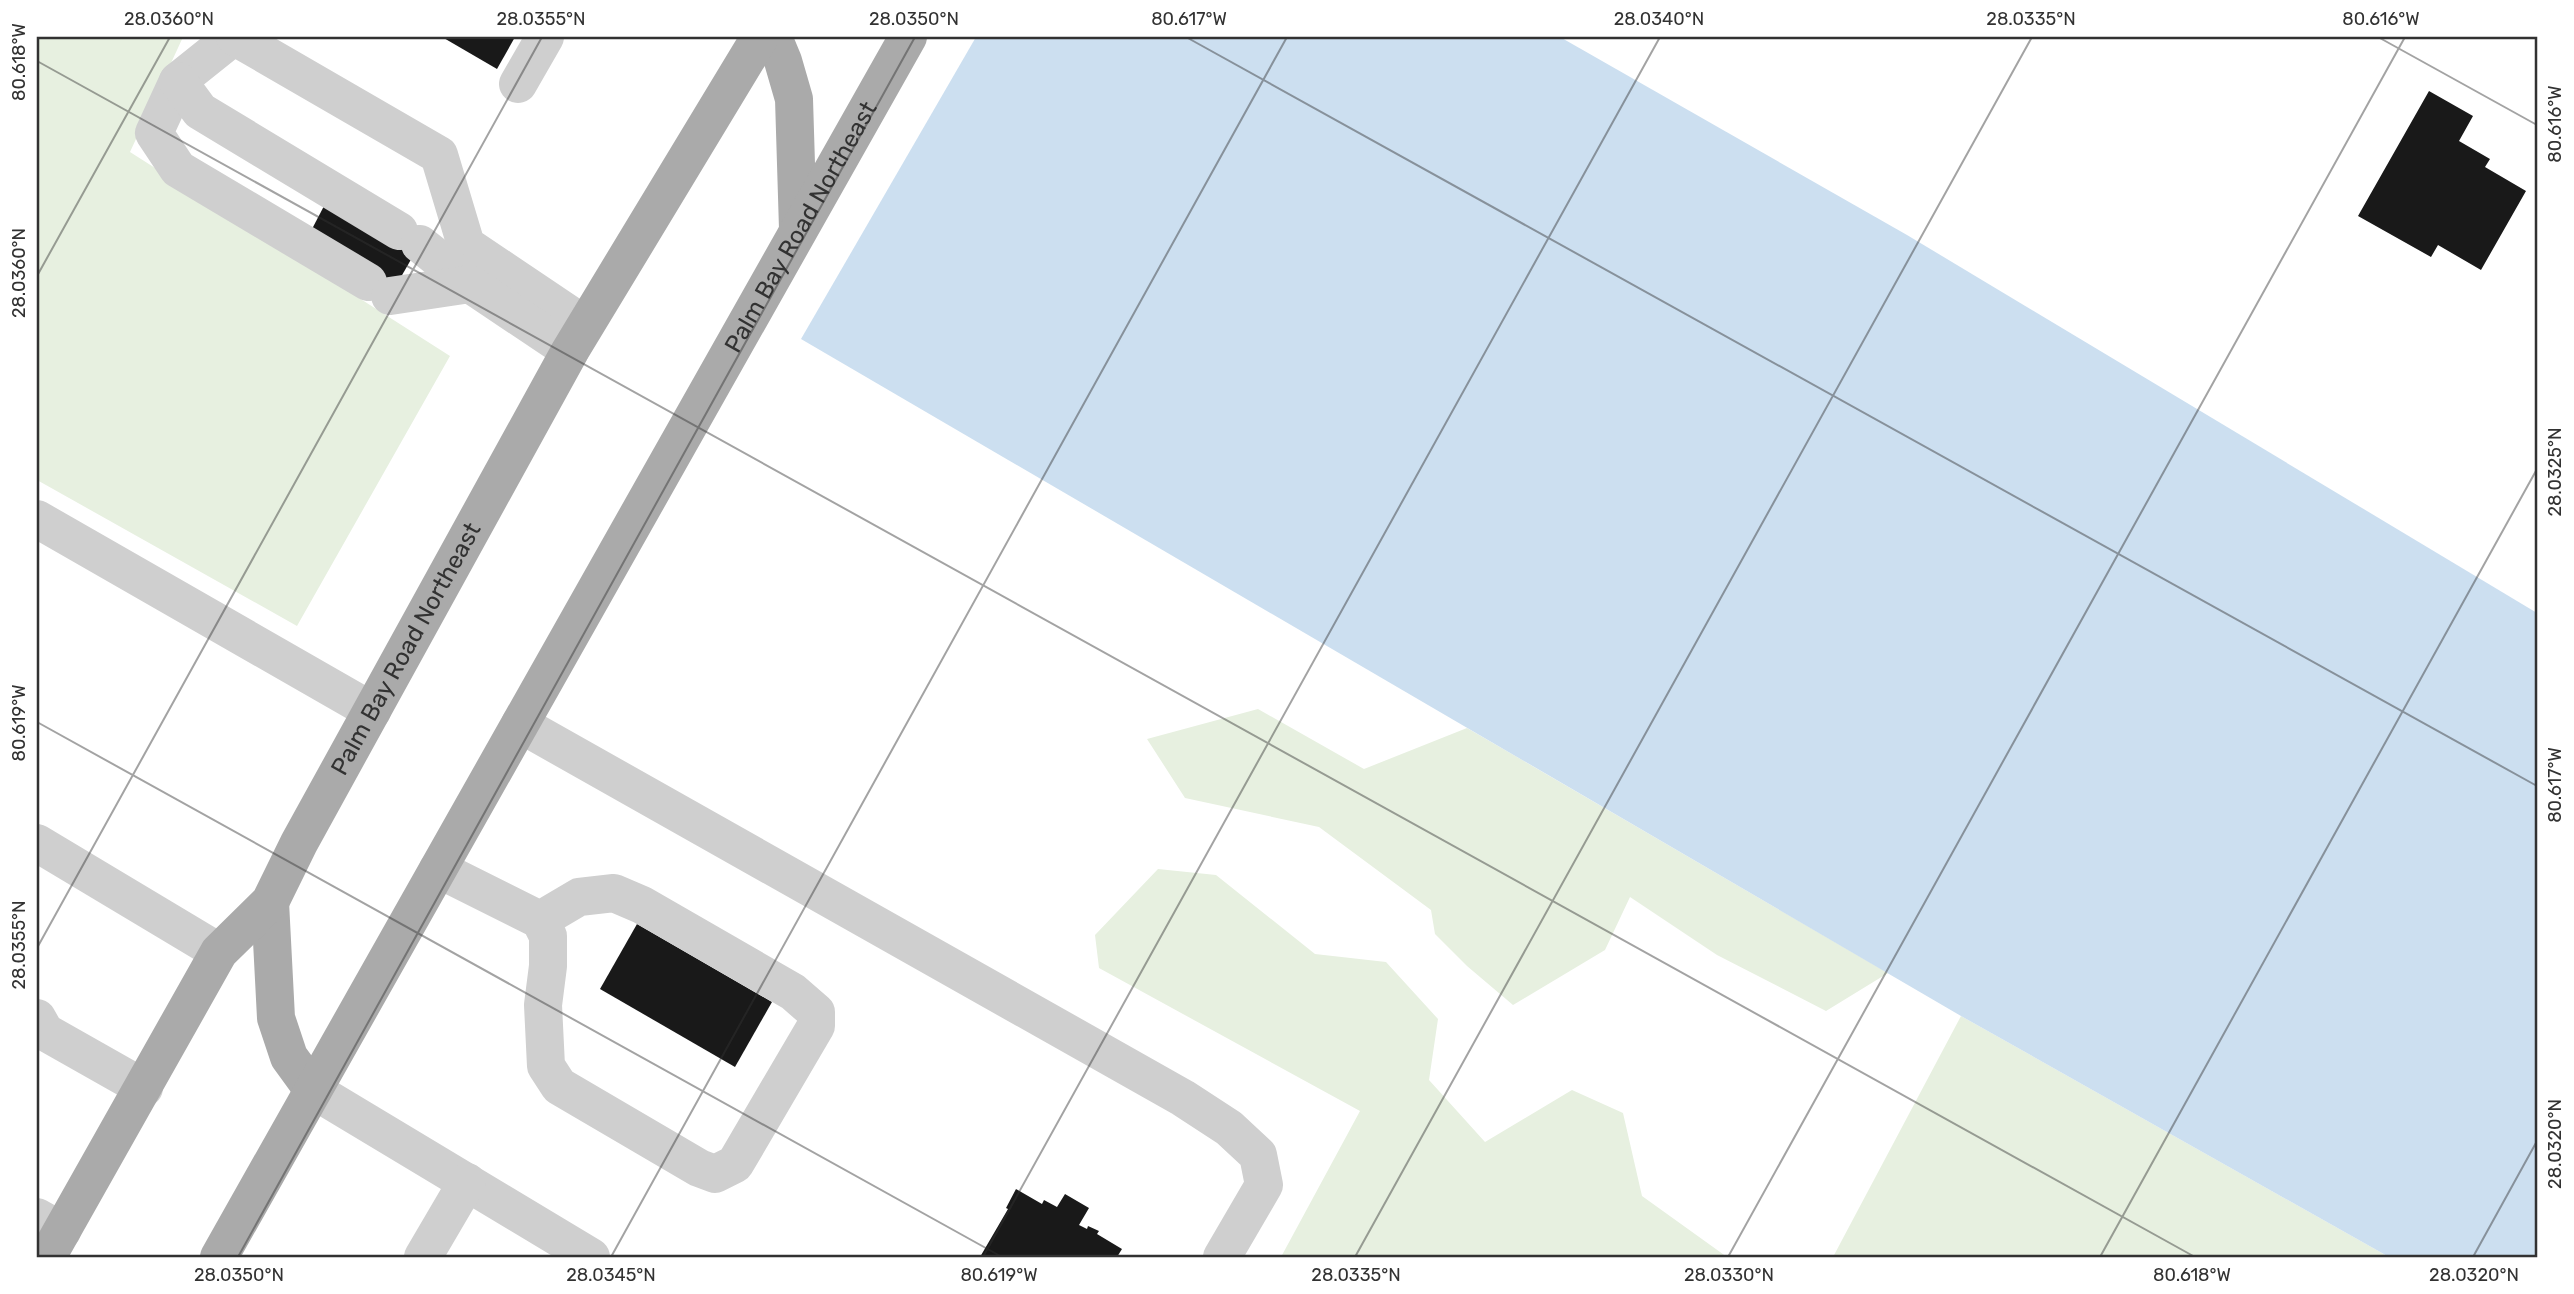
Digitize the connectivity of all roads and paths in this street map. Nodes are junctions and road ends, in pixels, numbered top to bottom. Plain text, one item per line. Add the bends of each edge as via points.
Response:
1 (234, 37) edge
2 (545, 37) edge
3 (761, 37) edge
4 (773, 37) edge
5 (908, 37) edge
6 (178, 81) junction
7 (518, 84) dead end
8 (798, 229) junction
9 (470, 284) junction
10 (578, 338) junction
11 (37, 519) edge
12 (372, 711) junction
13 (520, 724) junction
14 (37, 843) edge
15 (438, 869) junction
16 (270, 902) junction
17 (540, 920) junction
18 (219, 952) junction
19 (40, 1029) edge
20 (144, 1088) junction
21 (313, 1090) junction
22 (467, 1182) junction
23 (49, 1235) edge
24 (219, 1257) edge
25 (423, 1257) edge
26 (591, 1257) edge
27 (1222, 1257) edge

1 - 6 lane
1 - 10 lane via 439,155 466,245
2 - 7 lane
3 - 10 main road, Palm Bay Road Northeast
4 - 8 main road via 794,99
5 - 8 main road, Palm Bay Road Northeast
6 - 9 lane via 200,111 410,238
6 - 9 lane via 154,133 178,169 379,289
8 - 13 main road, Palm Bay Road Northeast
9 - 10 lane
10 - 12 main road, Palm Bay Road Northeast
11 - 12 lane
12 - 16 main road, Palm Bay Road Northeast
13 - 15 main road, Palm Bay Road Northeast
13 - 27 lane via 1229,1128 1258,1155 1264,1185
14 - 18 lane
15 - 17 lane
15 - 21 main road, Palm Bay Road Northeast
16 - 18 main road, Palm Bay Road Northeast
16 - 21 main road via 276,1018 289,1057
17 - 17 lane via 548,936 543,1005 546,1066 559,1086 699,1168 715,1174 735,1164 816,1026 816,1012 793,992 614,893 579,897
18 - 20 main road, Palm Bay Road Northeast
19 - 20 lane
20 - 23 main road, Palm Bay Road Northeast
21 - 22 lane
21 - 24 main road, Palm Bay Road Northeast
22 - 25 lane
22 - 26 lane

